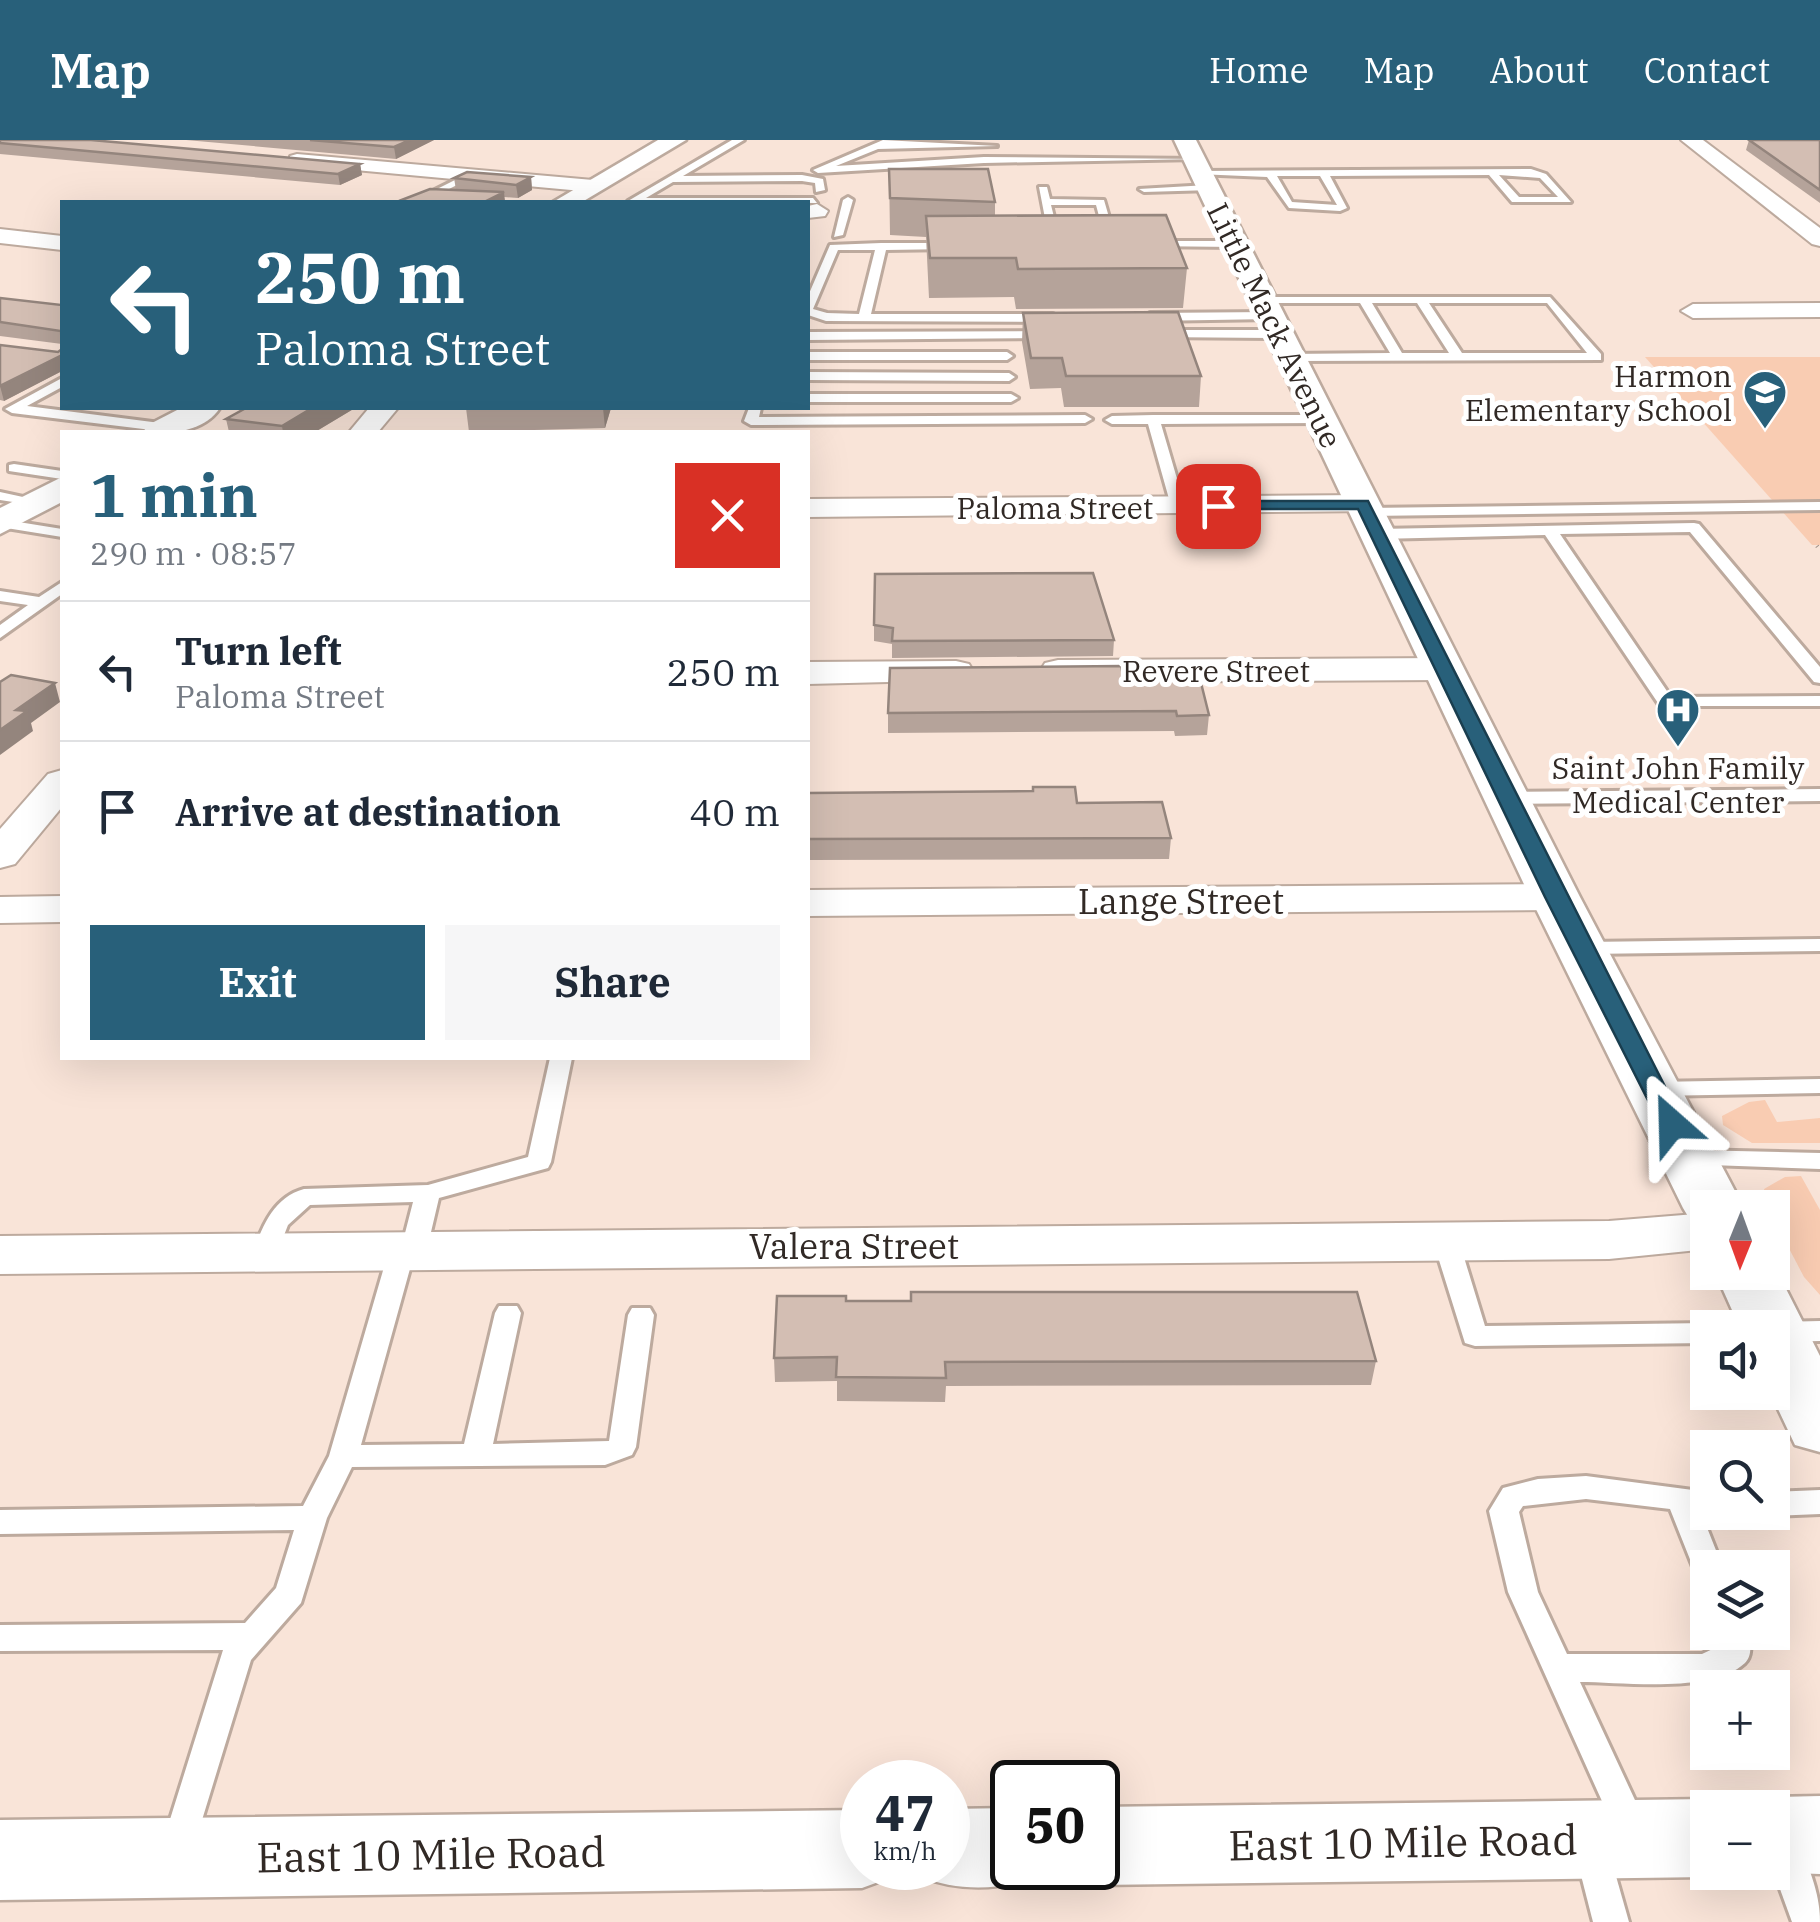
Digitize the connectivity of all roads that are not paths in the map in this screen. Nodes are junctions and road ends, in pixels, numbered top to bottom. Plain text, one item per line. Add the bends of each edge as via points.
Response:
1 (675, 140) edge
2 (739, 140) edge
3 (891, 140) edge
4 (1692, 140) edge
5 (876, 146) junction
6 (1008, 146) dead end
7 (1121, 146) dead end
8 (276, 158) edge
9 (1126, 160) junction
10 (1197, 165) edge
11 (973, 171) edge
12 (1491, 172) junction
13 (1270, 173) junction
14 (1324, 173) junction
15 (470, 176) junction
16 (672, 179) junction
17 (593, 186) junction
18 (1144, 189) dead end
19 (846, 193) junction
20 (431, 195) junction
21 (464, 198) edge
22 (420, 200) edge
23 (568, 200) edge
24 (635, 200) edge
25 (813, 205) edge
26 (1151, 231) edge
27 (1071, 232) edge
28 (1089, 232) edge
29 (0, 236) edge
30 (838, 236) dead end
31 (1116, 236) junction
32 (1233, 238) junction
33 (1820, 238) edge
34 (60, 243) edge
35 (1099, 244) edge
36 (1139, 244) edge
37 (1040, 245) edge
38 (1080, 245) edge
39 (880, 246) junction
40 (960, 246) edge
41 (1364, 300) junction
42 (1421, 300) junction
43 (810, 304) edge
44 (810, 310) edge
45 (1820, 310) edge
46 (1693, 311) dead end
47 (864, 317) junction
48 (1141, 317) edge
49 (1064, 318) edge
50 (1276, 327) junction
51 (1152, 334) edge
52 (1004, 335) junction
53 (1060, 335) edge
54 (810, 336) edge
55 (810, 356) edge
56 (1007, 356) junction
57 (1398, 357) junction
58 (1458, 357) junction
59 (810, 376) edge
60 (1009, 377) junction
61 (60, 383) edge
62 (810, 398) edge
63 (1012, 398) junction
64 (200, 410) edge
65 (382, 410) edge
66 (6, 412) edge
67 (753, 414) edge
68 (1014, 419) junction
69 (1084, 419) dead end
70 (1153, 419) junction
71 (1322, 419) junction
72 (1112, 420) dead end
73 (164, 430) edge
74 (365, 430) edge
75 (60, 474) edge
76 (0, 482) edge
77 (51, 495) edge
78 (0, 496) edge
79 (1178, 506) junction
80 (1820, 506) edge
81 (810, 508) edge
82 (1369, 517) junction
83 (0, 523) edge
84 (1551, 532) junction
85 (60, 533) edge
86 (60, 588) edge
87 (0, 596) edge
88 (42, 602) junction
89 (0, 633) edge
90 (1444, 669) junction
91 (987, 672) edge
92 (1027, 672) edge
93 (810, 673) edge
94 (1820, 678) edge
95 (1820, 701) edge
96 (60, 784) edge
97 (1820, 795) edge
98 (1507, 798) junction
99 (0, 855) edge
100 (1555, 897) junction
101 (810, 904) edge
102 (60, 909) edge
103 (0, 910) edge
104 (1820, 945) edge
105 (1584, 948) junction
106 (562, 1060) edge
107 (1820, 1086) edge
108 (1656, 1089) junction
109 (1688, 1158) junction
110 (1820, 1161) edge
111 (1705, 1190) edge
112 (428, 1193) junction
113 (1690, 1233) edge
114 (1446, 1241) junction
115 (267, 1250) junction
116 (408, 1250) junction
117 (0, 1255) edge
118 (508, 1313) dead end
119 (641, 1314) dead end
120 (1690, 1333) edge
121 (1790, 1335) edge
122 (1820, 1426) edge
123 (476, 1454) junction
124 (343, 1456) junction
125 (1690, 1501) edge
126 (1820, 1502) edge
127 (1790, 1503) edge
128 (312, 1518) junction
129 (0, 1522) edge
130 (250, 1636) junction
131 (0, 1638) edge
132 (1734, 1650) edge
133 (1556, 1668) junction
134 (1690, 1809) edge
135 (1690, 1837) edge
136 (1120, 1846) edge
137 (840, 1849) edge
138 (176, 1858) junction
139 (1690, 1859) edge
140 (0, 1860) edge
141 (1775, 1890) edge
142 (1611, 1922) edge
143 (1810, 1922) edge

1 - 17 main road
2 - 16 lane
3 - 5 lane
4 - 33 street
5 - 6 lane
5 - 9 lane via 818,170
7 - 9 lane
8 - 15 street
9 - 10 lane
10 - 13 lane
10 - 18 lane
10 - 32 main road, Little Mack Avenue
11 - 19 lane
12 - 12 lane via 1540,174 1567,200 1516,200
12 - 14 lane
13 - 14 lane
13 - 14 lane via 1289,205 1340,208
15 - 17 street
15 - 20 lane
16 - 24 lane
16 - 25 lane via 820,181
17 - 23 main road
19 - 25 lane
19 - 25 lane
19 - 30 lane
20 - 21 lane
20 - 22 lane
26 - 32 lane
27 - 31 lane via 1052,232 1044,196 1100,202
28 - 31 lane
29 - 34 street
31 - 35 lane
32 - 36 lane
32 - 50 main road, Little Mack Avenue
37 - 38 lane
39 - 40 lane
39 - 43 lane via 834,247
39 - 47 lane
41 - 42 lane
41 - 50 lane
41 - 57 lane
42 - 58 lane
42 - 58 lane via 1550,300 1597,357
44 - 47 lane
45 - 46 street
47 - 49 lane
48 - 50 lane
50 - 51 lane
50 - 57 lane
50 - 71 main road, Little Mack Avenue
52 - 53 lane
52 - 54 lane
52 - 56 lane
55 - 56 lane
56 - 60 lane
57 - 58 lane
59 - 60 lane
60 - 63 lane
61 - 66 lane
62 - 63 lane
63 - 68 lane
64 - 73 main road
65 - 74 street
66 - 73 lane
67 - 68 lane
68 - 69 lane
70 - 71 lane
70 - 72 lane
70 - 79 lane
71 - 82 main road, Little Mack Avenue
75 - 76 lane via 18,469
77 - 78 lane
77 - 83 main road
79 - 81 street, Paloma Street
79 - 82 street, Paloma Street
80 - 82 lane
82 - 84 lane
82 - 90 main road, Little Mack Avenue
83 - 85 lane
84 - 94 lane via 1694,527
84 - 95 lane via 1666,702
86 - 88 lane
87 - 88 lane
88 - 89 lane
90 - 92 street, Revere Street
90 - 98 main road, Little Mack Avenue
91 - 93 street
96 - 99 street
97 - 98 lane
98 - 100 main road, Little Mack Avenue
100 - 101 street, Lange Street
100 - 105 main road, Little Mack Avenue
102 - 103 street
104 - 105 lane
105 - 108 main road, Little Mack Avenue
106 - 112 lane via 538,1162
107 - 108 lane
108 - 109 main road, Little Mack Avenue
109 - 110 lane
109 - 111 main road, Little Mack Avenue
112 - 115 lane via 304,1197 277,1221
112 - 116 lane
113 - 114 street, Valera Street
114 - 116 street, Valera Street
114 - 120 lane via 1475,1336
115 - 116 street, Valera Street
115 - 117 street, Valera Street
116 - 124 lane
118 - 123 lane
119 - 123 lane via 622,1447 605,1454
121 - 122 main road
123 - 124 lane
124 - 128 lane
125 - 133 lane via 1614,1487 1544,1488 1513,1496 1504,1511 1523,1592
126 - 127 lane
128 - 129 lane
128 - 130 lane via 290,1594
130 - 131 lane
130 - 138 lane via 237,1654
132 - 133 lane via 1706,1668
133 - 134 lane
135 - 136 main road, East 10 Mile Road
137 - 138 main road, East 10 Mile Road
138 - 140 main road, East 10 Mile Road
139 - 142 lane
141 - 143 lane

